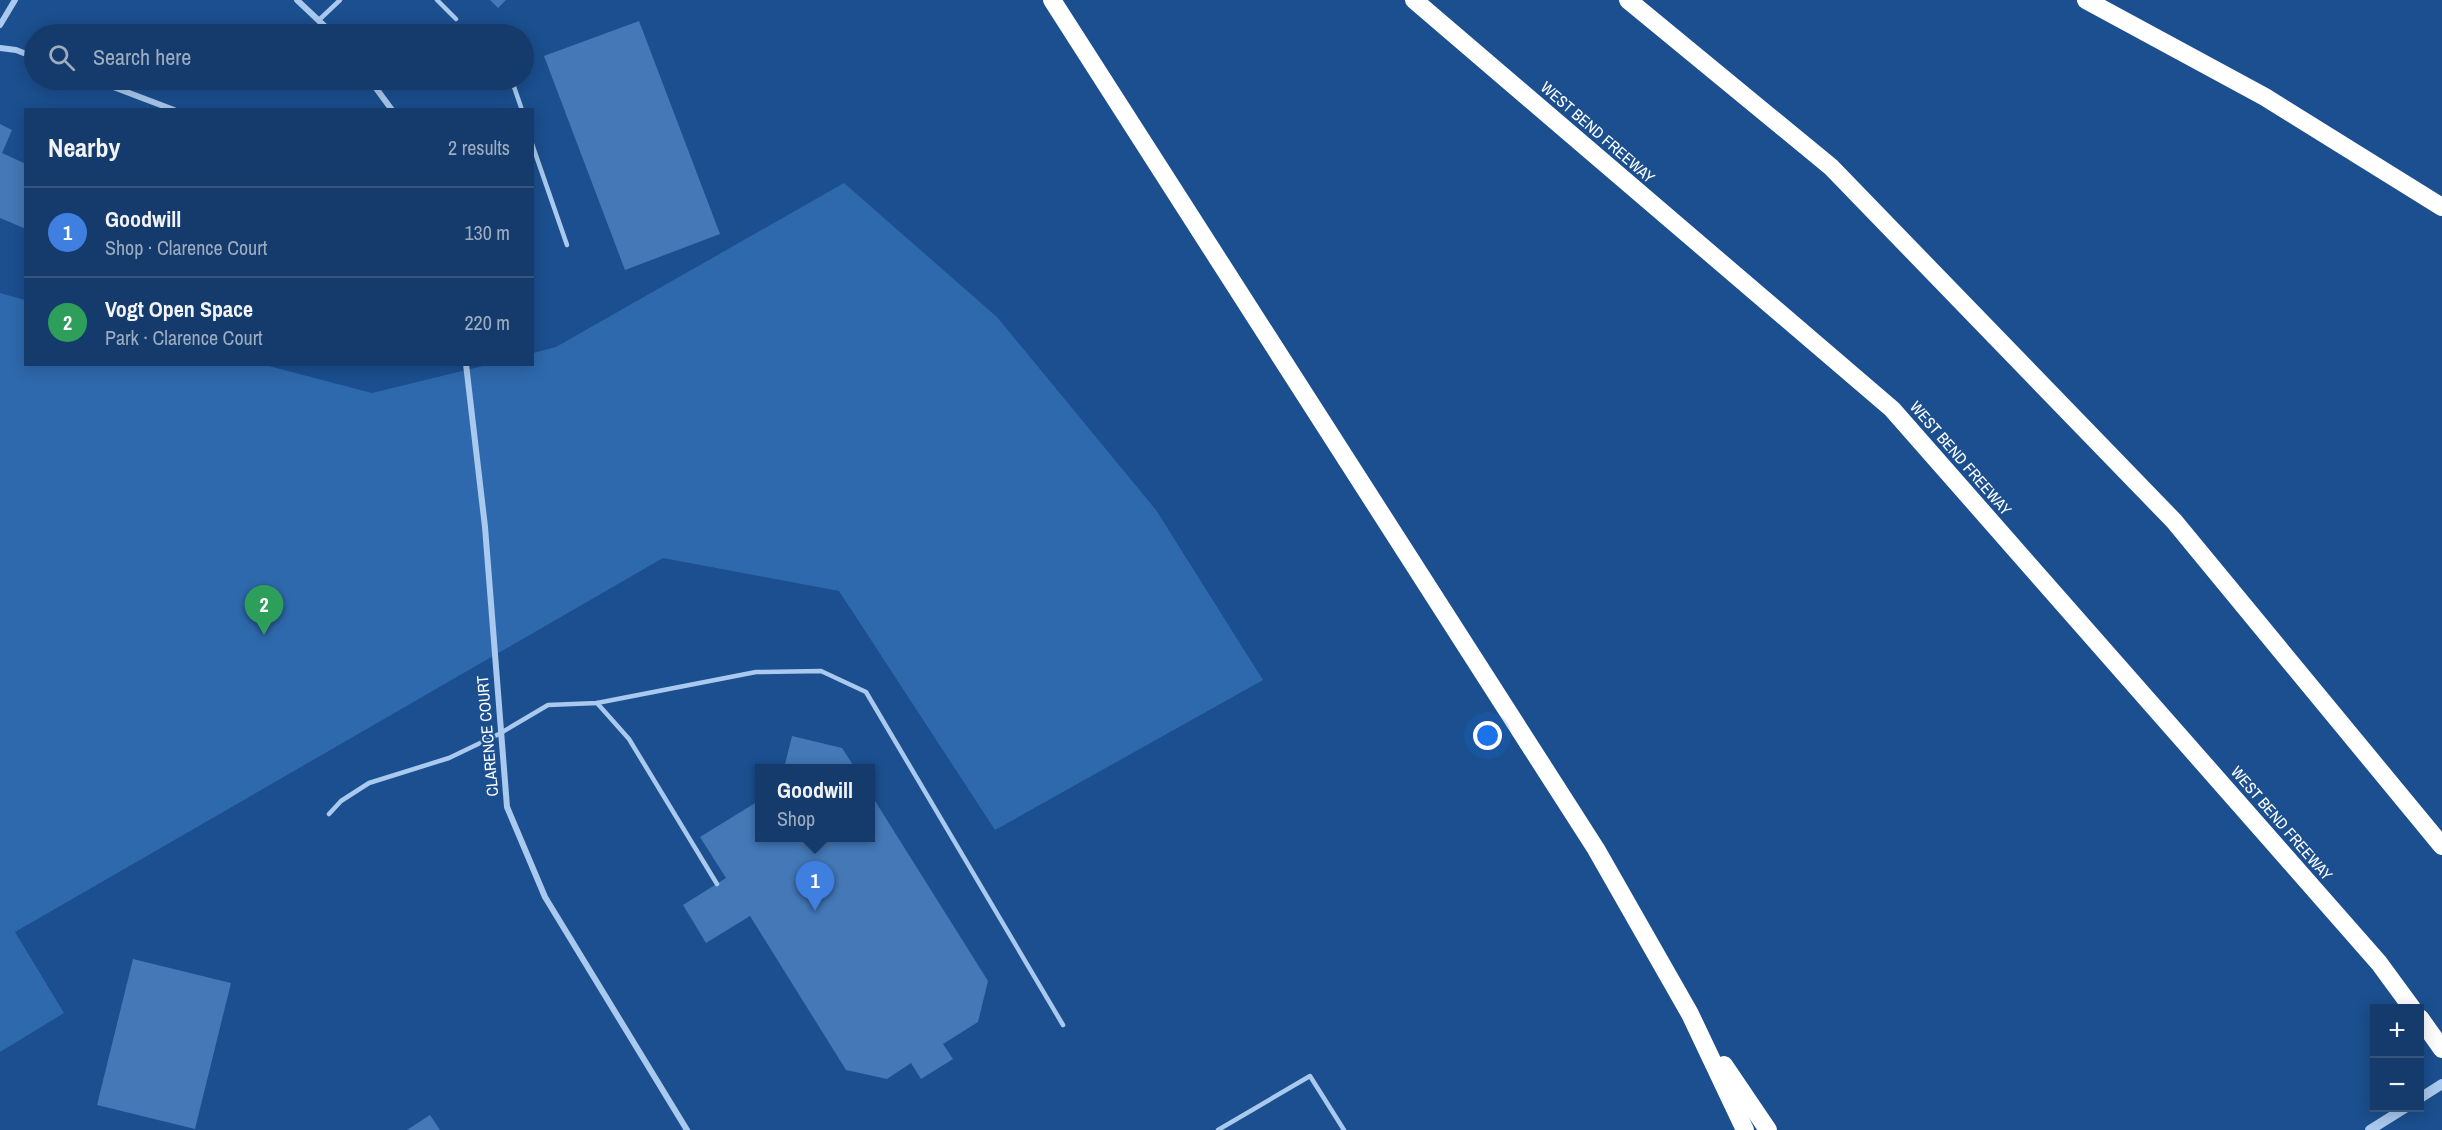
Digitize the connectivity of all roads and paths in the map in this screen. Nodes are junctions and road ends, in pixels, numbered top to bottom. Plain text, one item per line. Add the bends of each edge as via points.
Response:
1 (15, 0) edge
2 (297, 0) edge
3 (340, 0) edge
4 (437, 0) edge
5 (1052, 0) edge
6 (1414, 0) edge
7 (1628, 0) edge
8 (2086, 0) edge
9 (320, 19) junction
10 (456, 19) dead end
11 (324, 24) edge
12 (0, 26) edge
13 (0, 48) edge
14 (24, 53) edge
15 (121, 90) edge
16 (377, 90) edge
17 (515, 90) edge
18 (169, 108) edge
19 (391, 108) edge
20 (521, 108) edge
21 (534, 150) edge
22 (541, 170) junction
23 (534, 172) edge
24 (2442, 207) edge
25 (567, 245) dead end
26 (466, 366) edge
27 (597, 703) junction
28 (499, 734) junction
29 (329, 814) dead end
30 (2442, 846) edge
31 (717, 884) dead end
32 (2409, 1004) edge
33 (1690, 1014) junction
34 (2424, 1024) edge
35 (1063, 1025) dead end
36 (2442, 1049) edge
37 (2442, 1084) edge
38 (2424, 1095) edge
39 (2397, 1112) edge
40 (687, 1130) edge
41 (1218, 1130) edge
42 (1344, 1130) edge
43 (1745, 1130) edge
44 (1768, 1130) edge
45 (2370, 1130) edge

1 - 12 street
2 - 9 street
3 - 9 lane
4 - 10 lane
5 - 33 highway via 1589,839
6 - 32 highway, WEST BEND FREEWAY via 1892,409 2379,963
7 - 30 highway via 1831,167 2174,521
8 - 24 highway via 2265,97
9 - 11 street
13 - 14 street
15 - 18 street
16 - 19 street
17 - 20 lane
21 - 22 lane
22 - 23 lane
22 - 25 lane
26 - 28 street, CLARENCE COURT via 485,527
27 - 28 lane via 548,705
27 - 31 lane via 629,740
27 - 35 lane via 756,672 821,670 866,692
28 - 29 lane via 449,758 369,783
28 - 40 street, CLARENCE COURT via 507,807 545,897
33 - 43 highway
33 - 44 highway
34 - 36 highway
37 - 38 street
39 - 45 street
41 - 42 lane via 1310,1076

